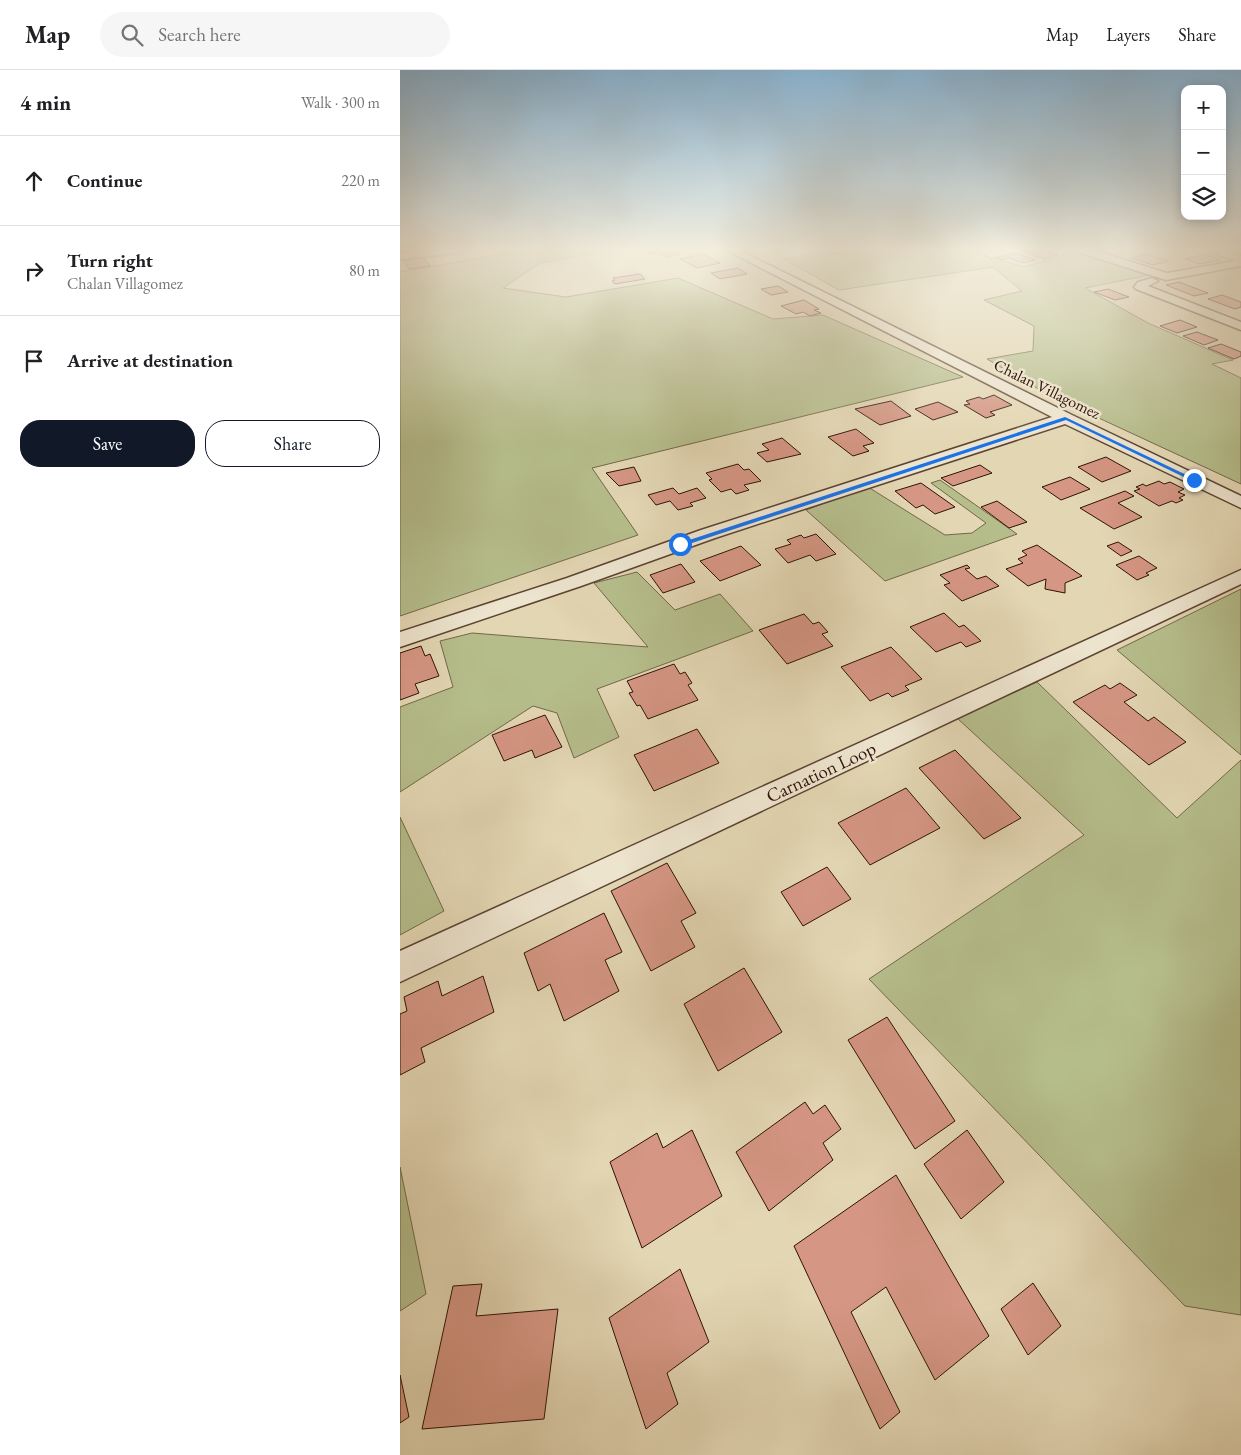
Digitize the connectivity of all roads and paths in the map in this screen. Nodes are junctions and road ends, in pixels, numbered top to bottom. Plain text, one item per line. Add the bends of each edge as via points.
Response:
1 (860, 315) edge
2 (1212, 315) edge
3 (1241, 326) edge
4 (1066, 418) junction
5 (1241, 503) edge
6 (1241, 576) edge
7 (400, 640) edge
8 (400, 967) edge

1 - 4 street, Chalan Villagomez
2 - 3 street
4 - 5 street, Chalan Villagomez
4 - 7 street via 708,534
6 - 8 street, Carnation Loop

